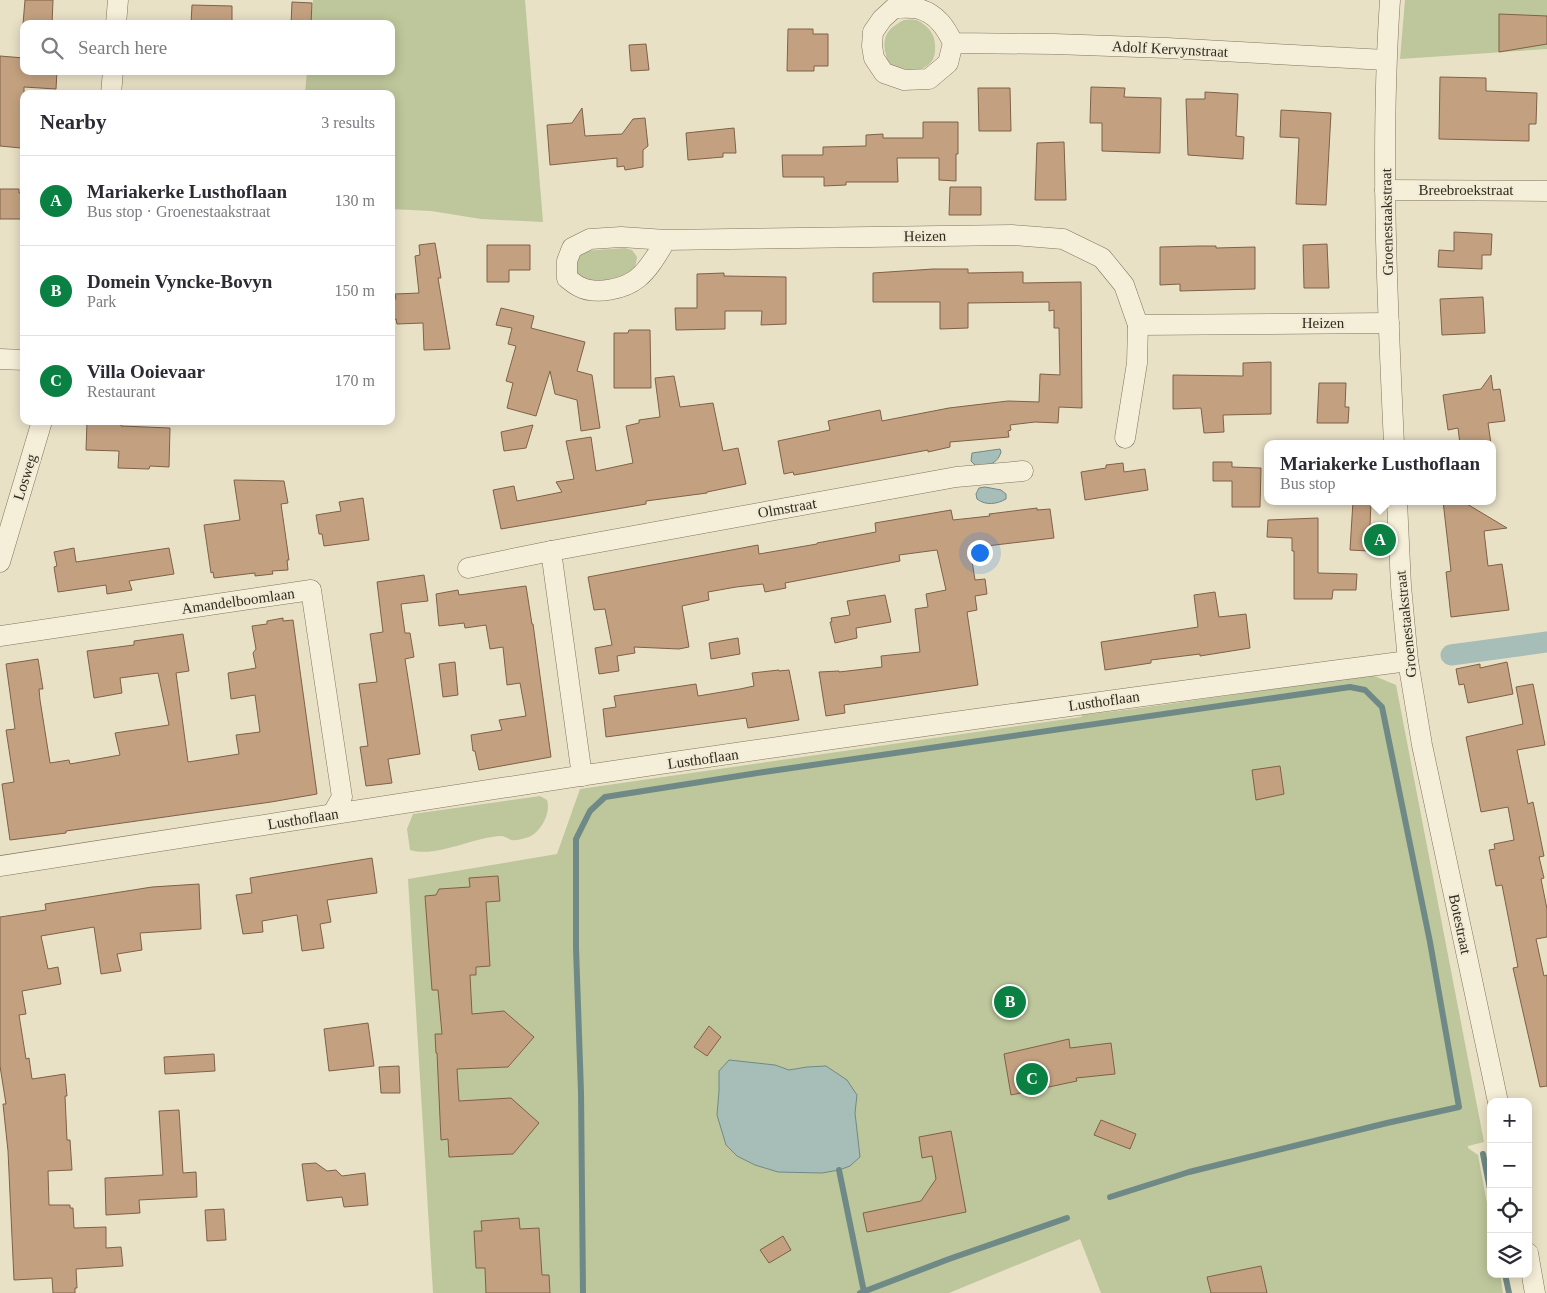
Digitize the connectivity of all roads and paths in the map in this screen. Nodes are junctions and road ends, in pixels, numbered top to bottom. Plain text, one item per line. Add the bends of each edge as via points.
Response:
1 (118, 0) edge
2 (1390, 0) edge
3 (116, 20) edge
4 (953, 43) dead end
5 (1386, 60) junction
6 (112, 75) edge
7 (111, 90) edge
8 (1385, 190) junction
9 (1547, 191) edge
10 (666, 240) junction
11 (1388, 323) junction
12 (1138, 324) junction
13 (0, 359) edge
14 (20, 360) edge
15 (41, 425) edge
16 (1125, 438) dead end
17 (1394, 440) edge
18 (1023, 472) dead end
19 (1397, 505) edge
20 (552, 551) junction
21 (0, 562) edge
22 (468, 568) dead end
23 (0, 636) edge
24 (1408, 661) junction
25 (1422, 745) joint
26 (582, 776) junction
27 (333, 814) junction
28 (0, 866) edge
29 (1497, 1098) edge
30 (1532, 1267) edge
31 (1539, 1291) edge

1 - 3 street
2 - 5 street, Groenestaakstraat
4 - 5 street, Adolf Kervynstraat via 1158,47
5 - 8 street, Groenestaakstraat
6 - 7 street
8 - 9 street, Breebroekstraat
8 - 11 street, Groenestaakstraat
10 - 10 street, Heizen via 590,239 572,248 567,261 567,278 580,288 600,291 622,287 638,278
10 - 12 street, Heizen via 1012,235 1063,239 1102,258 1124,286
11 - 12 street, Heizen
11 - 17 street, Groenestaakstraat
12 - 16 street, Heizen via 1137,363
13 - 14 street
15 - 21 street, Losweg
18 - 20 street, Olmstraat via 956,477
19 - 24 street, Groenestaakstraat
20 - 22 street, Olmstraat
20 - 26 street
23 - 27 street, Amandelboomlaan via 310,590 342,798
24 - 25 street, Groenestaakstraat
24 - 26 street, Lusthoflaan via 1075,704
25 - 29 street, Botestraat
26 - 27 street, Lusthoflaan
27 - 28 street, Lusthoflaan
30 - 31 street

